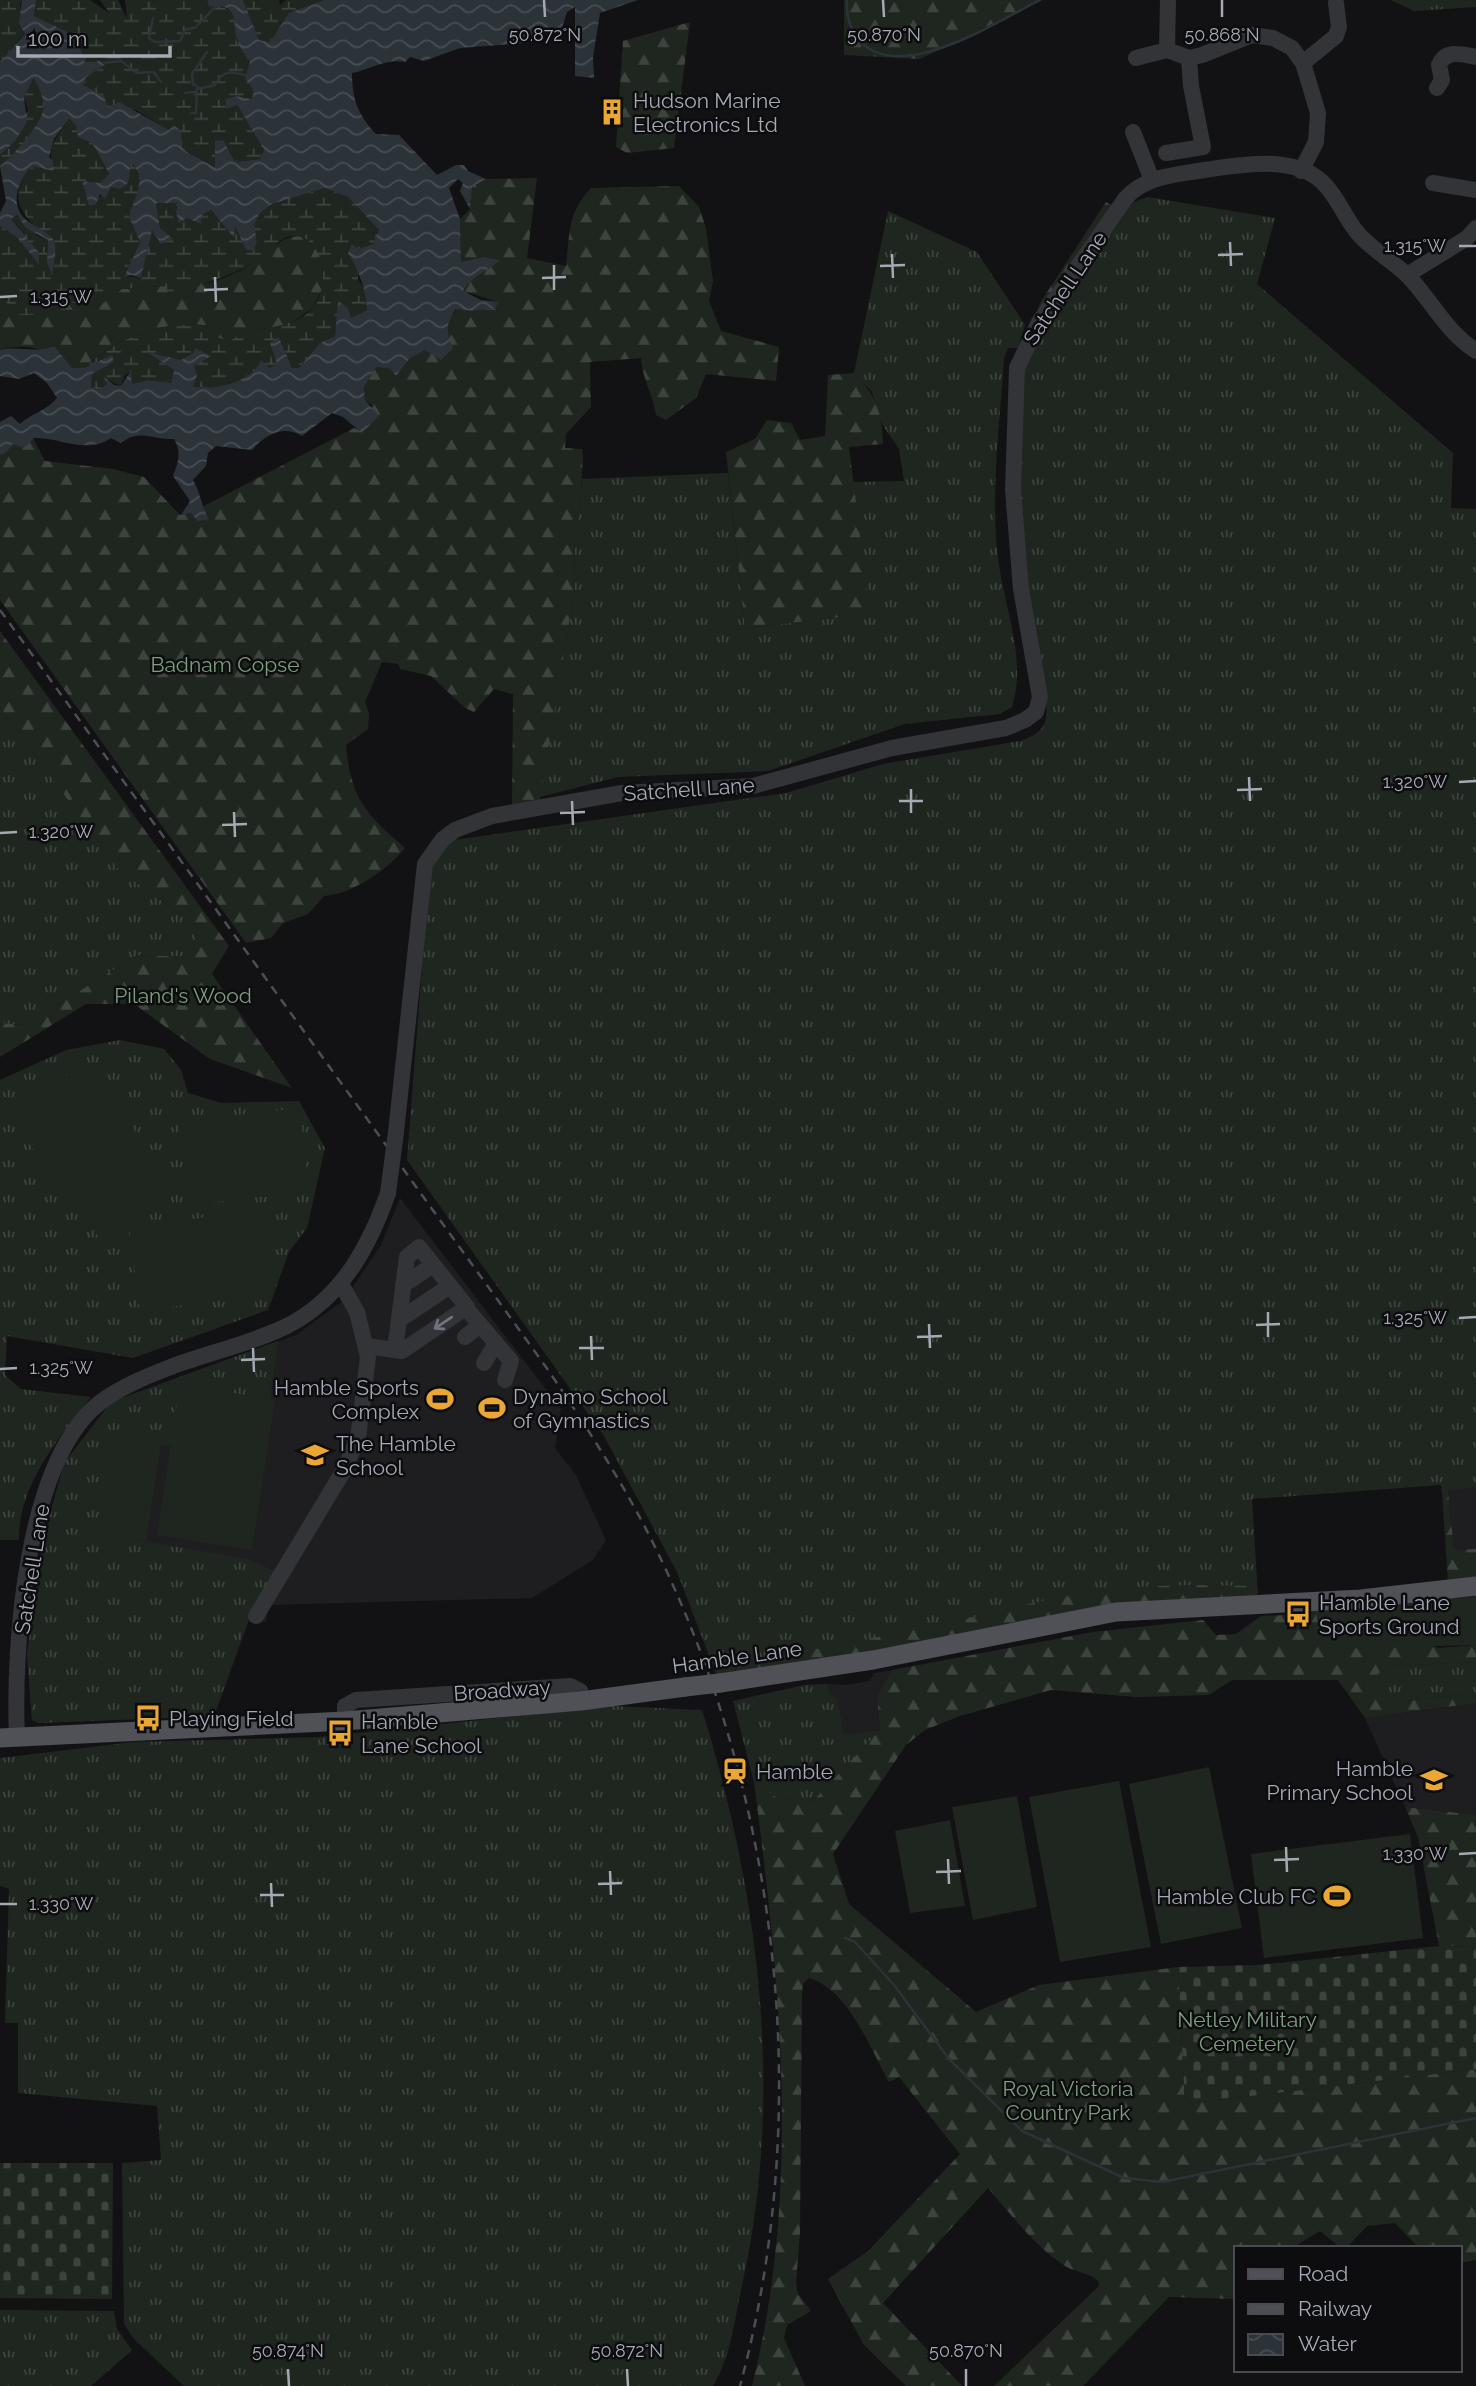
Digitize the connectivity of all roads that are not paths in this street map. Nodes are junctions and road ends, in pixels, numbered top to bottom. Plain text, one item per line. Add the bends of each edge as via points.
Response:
1 (1168, 0) edge
2 (1332, 8) dead end
3 (1167, 50) junction
4 (1476, 57) edge
5 (1136, 58) dead end
6 (1189, 58) junction
7 (1303, 62) junction
8 (1443, 83) dead end
9 (1133, 132) dead end
10 (1166, 152) dead end
11 (1301, 171) junction
12 (1152, 180) junction
13 (1433, 183) dead end
14 (1476, 190) edge
15 (1473, 238) edge
16 (1407, 275) junction
17 (1476, 351) edge
18 (433, 1265) junction
19 (341, 1284) junction
20 (403, 1285) junction
21 (450, 1286) junction
22 (466, 1308) junction
23 (399, 1320) junction
24 (480, 1325) junction
25 (465, 1337) dead end
26 (496, 1343) junction
27 (367, 1346) junction
28 (395, 1350) junction
29 (484, 1363) dead end
30 (505, 1380) dead end
31 (1476, 1586) edge
32 (256, 1616) dead end
33 (8, 1738) edge

1 - 3 street
2 - 7 street via 1339,27 1336,36
3 - 5 street
3 - 6 street
4 - 8 street via 1444,57 1439,65
6 - 7 street via 1252,35 1283,43
6 - 10 street via 1191,86 1207,114 1203,147
7 - 11 street via 1318,113 1317,142
9 - 12 street
11 - 12 street, Satchell Lane via 1257,162
11 - 16 street, Satchell Lane via 1325,184 1355,230
12 - 19 street, Satchell Lane, bridge via 1130,192 1039,322 1017,368 1013,490 1021,589 1040,696 1036,712 1006,728 892,748 753,786 622,793 492,816 443,839 425,864 388,1193 372,1238
13 - 14 street
15 - 16 street
16 - 17 street, Satchell Lane via 1458,340
18 - 20 street
18 - 20 street via 419,1247 407,1257
18 - 21 street
19 - 27 street via 357,1311
19 - 33 street, Satchell Lane via 289,1325 127,1385 99,1403 76,1428 58,1455 46,1486 32,1542
20 - 23 street
21 - 22 street
21 - 23 street
22 - 24 street
22 -> 28 street via 402,1351
23 - 28 street
24 - 25 street
24 - 26 street
26 - 29 street
26 - 30 street via 511,1361
27 - 28 street
27 - 32 street via 358,1438 344,1470
31 - 33 main road, Hamble Lane, bridge via 1361,1599 1116,1612 873,1660 581,1701 345,1721

